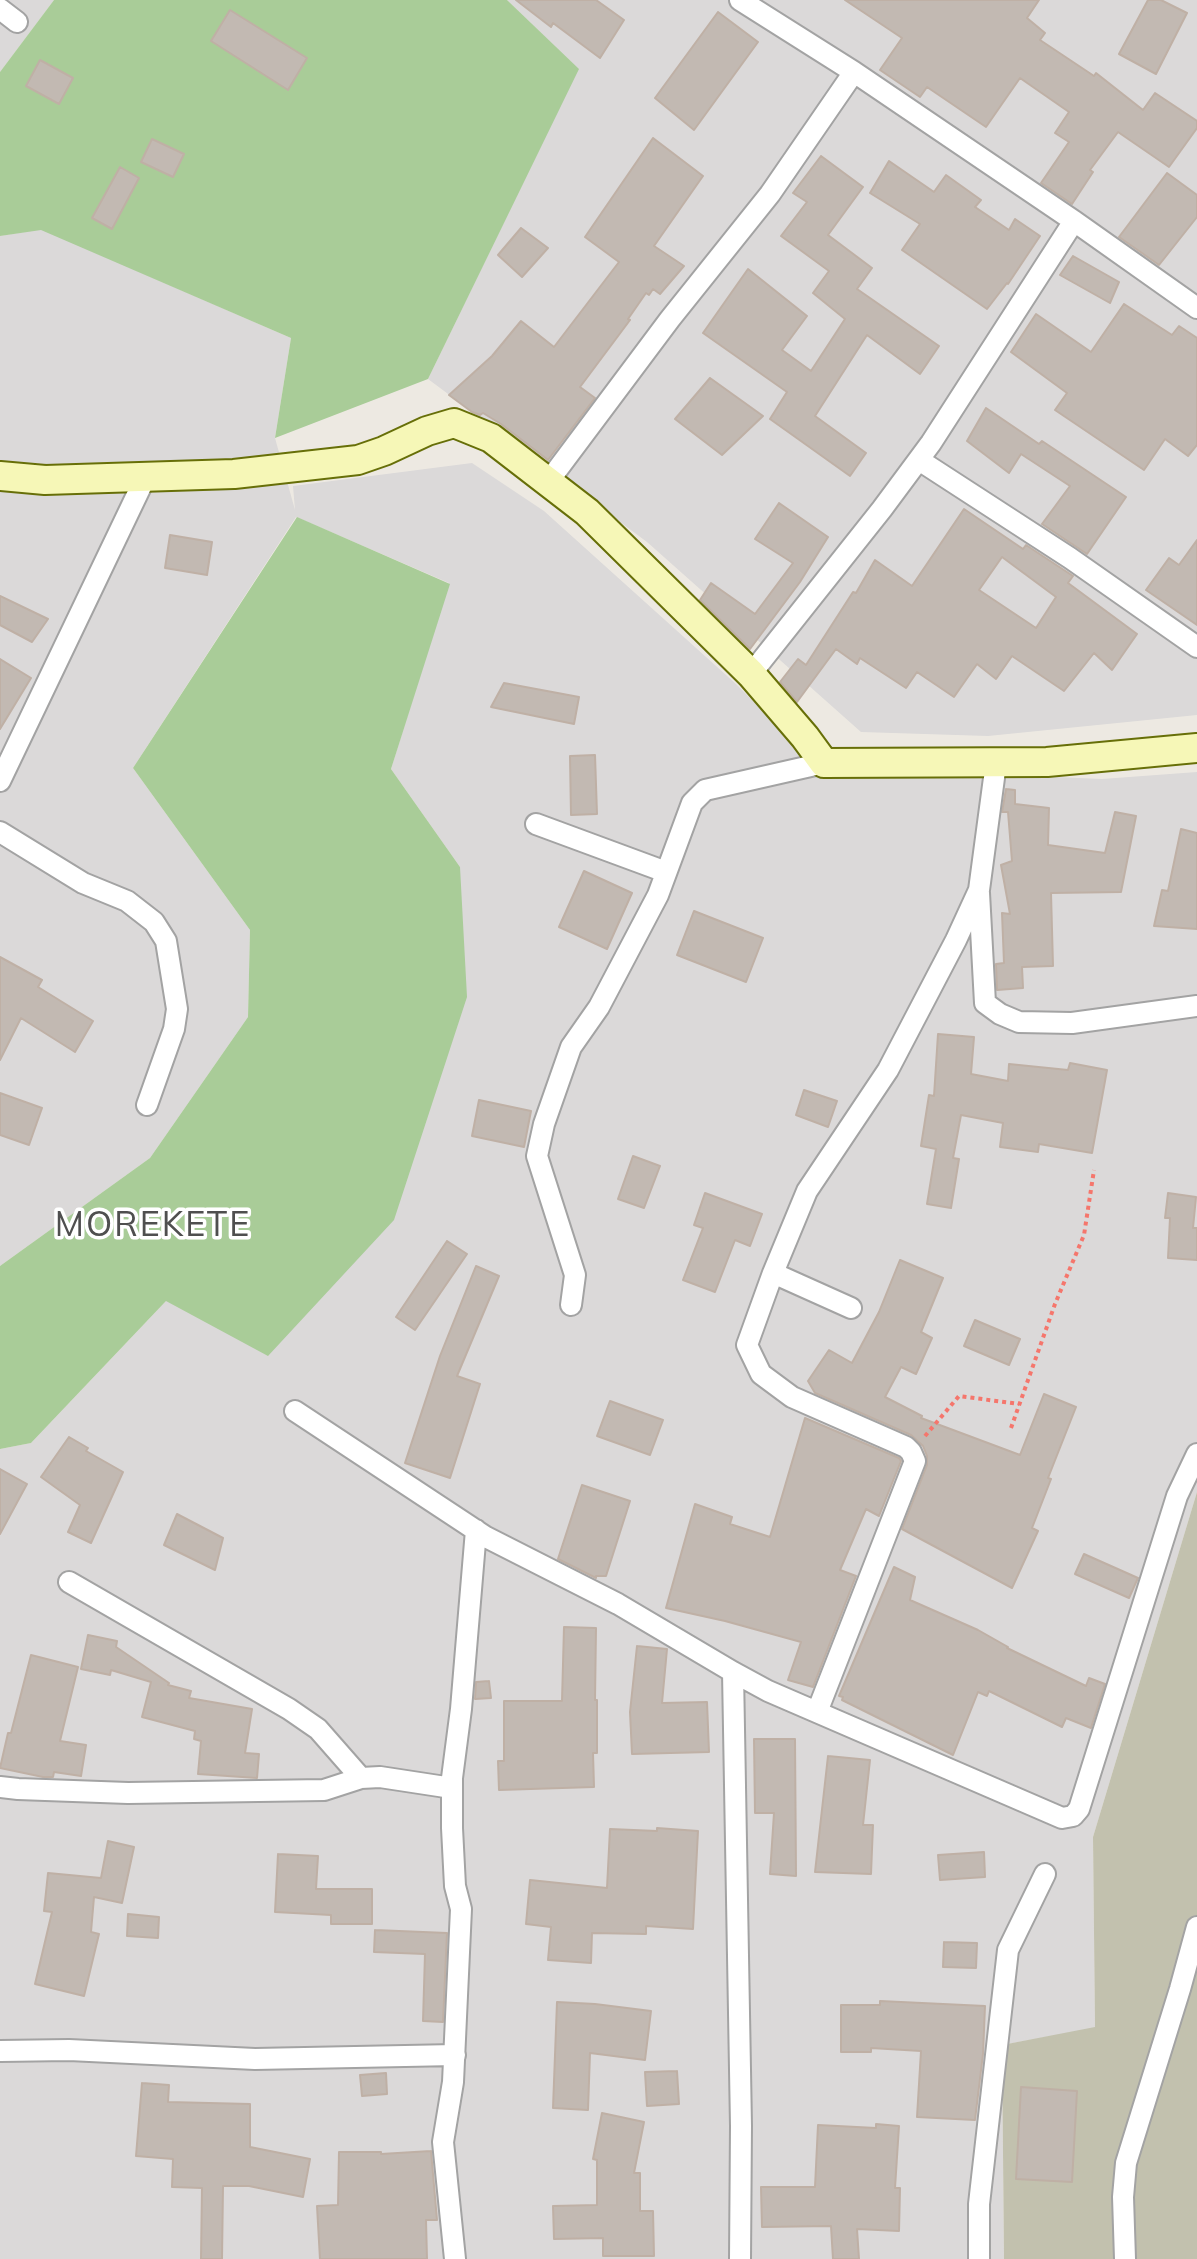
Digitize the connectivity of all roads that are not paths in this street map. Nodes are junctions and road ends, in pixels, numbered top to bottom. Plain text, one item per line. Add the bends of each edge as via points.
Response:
1 (740, 0) edge
2 (0, 9) edge
3 (17, 22) dead end
4 (854, 72) junction
5 (1074, 221) junction
6 (1197, 308) edge
7 (919, 460) junction
8 (0, 476) edge
9 (146, 476) junction
10 (548, 482) junction
11 (1197, 647) edge
12 (751, 674) junction
13 (1197, 748) edge
14 (824, 763) junction
15 (996, 763) junction
16 (0, 781) edge
17 (536, 824) dead end
18 (0, 832) edge
19 (666, 872) junction
20 (979, 890) junction
21 (1197, 1006) edge
22 (147, 1105) dead end
23 (773, 1273) junction
24 (571, 1305) dead end
25 (851, 1308) dead end
26 (295, 1411) dead end
27 (1197, 1454) edge
28 (476, 1530) junction
29 (69, 1582) dead end
30 (733, 1672) junction
31 (817, 1712) junction
32 (361, 1778) junction
33 (0, 1787) edge
34 (452, 1788) junction
35 (1045, 1874) dead end
36 (1197, 1927) edge
37 (1189, 1991) edge
38 (0, 2051) edge
39 (455, 2055) junction
40 (455, 2259) edge
41 (740, 2259) edge
42 (979, 2259) edge
43 (1125, 2259) edge

1 - 4 street
2 - 3 street
4 - 5 street
4 - 10 street via 776,185
5 - 6 street
5 - 7 street
7 - 11 street
7 - 12 street
8 - 9 street
9 - 10 street via 234,474 358,460 454,423 491,438
9 - 16 street
10 - 12 street via 587,512
12 - 14 street
13 - 15 street
14 - 15 street
14 - 19 street via 705,790 692,803
15 - 20 street
17 - 19 street
18 - 22 street via 83,883 127,901 154,922 166,941 177,1009
19 - 24 street via 599,1007 571,1047 544,1124 537,1156 575,1275
20 - 21 street via 985,1003 1000,1014 1019,1022 1072,1023
20 - 23 street via 888,1070 807,1191
23 - 25 street
23 - 31 street via 747,1345 761,1374 792,1397 906,1447 915,1461
26 - 28 street
27 - 31 street via 1177,1496 1073,1816 1062,1818
28 - 30 street
28 - 34 street
29 - 32 street via 289,1709 318,1729
30 - 31 street
30 - 41 street
32 - 33 street via 324,1790 128,1793
32 - 34 street
34 - 39 street via 455,1886 461,1909
35 - 42 street via 1008,1950 981,2189
36 - 37 street
37 - 43 street via 1126,2163
38 - 39 street via 255,2059
39 - 40 street via 443,2142

